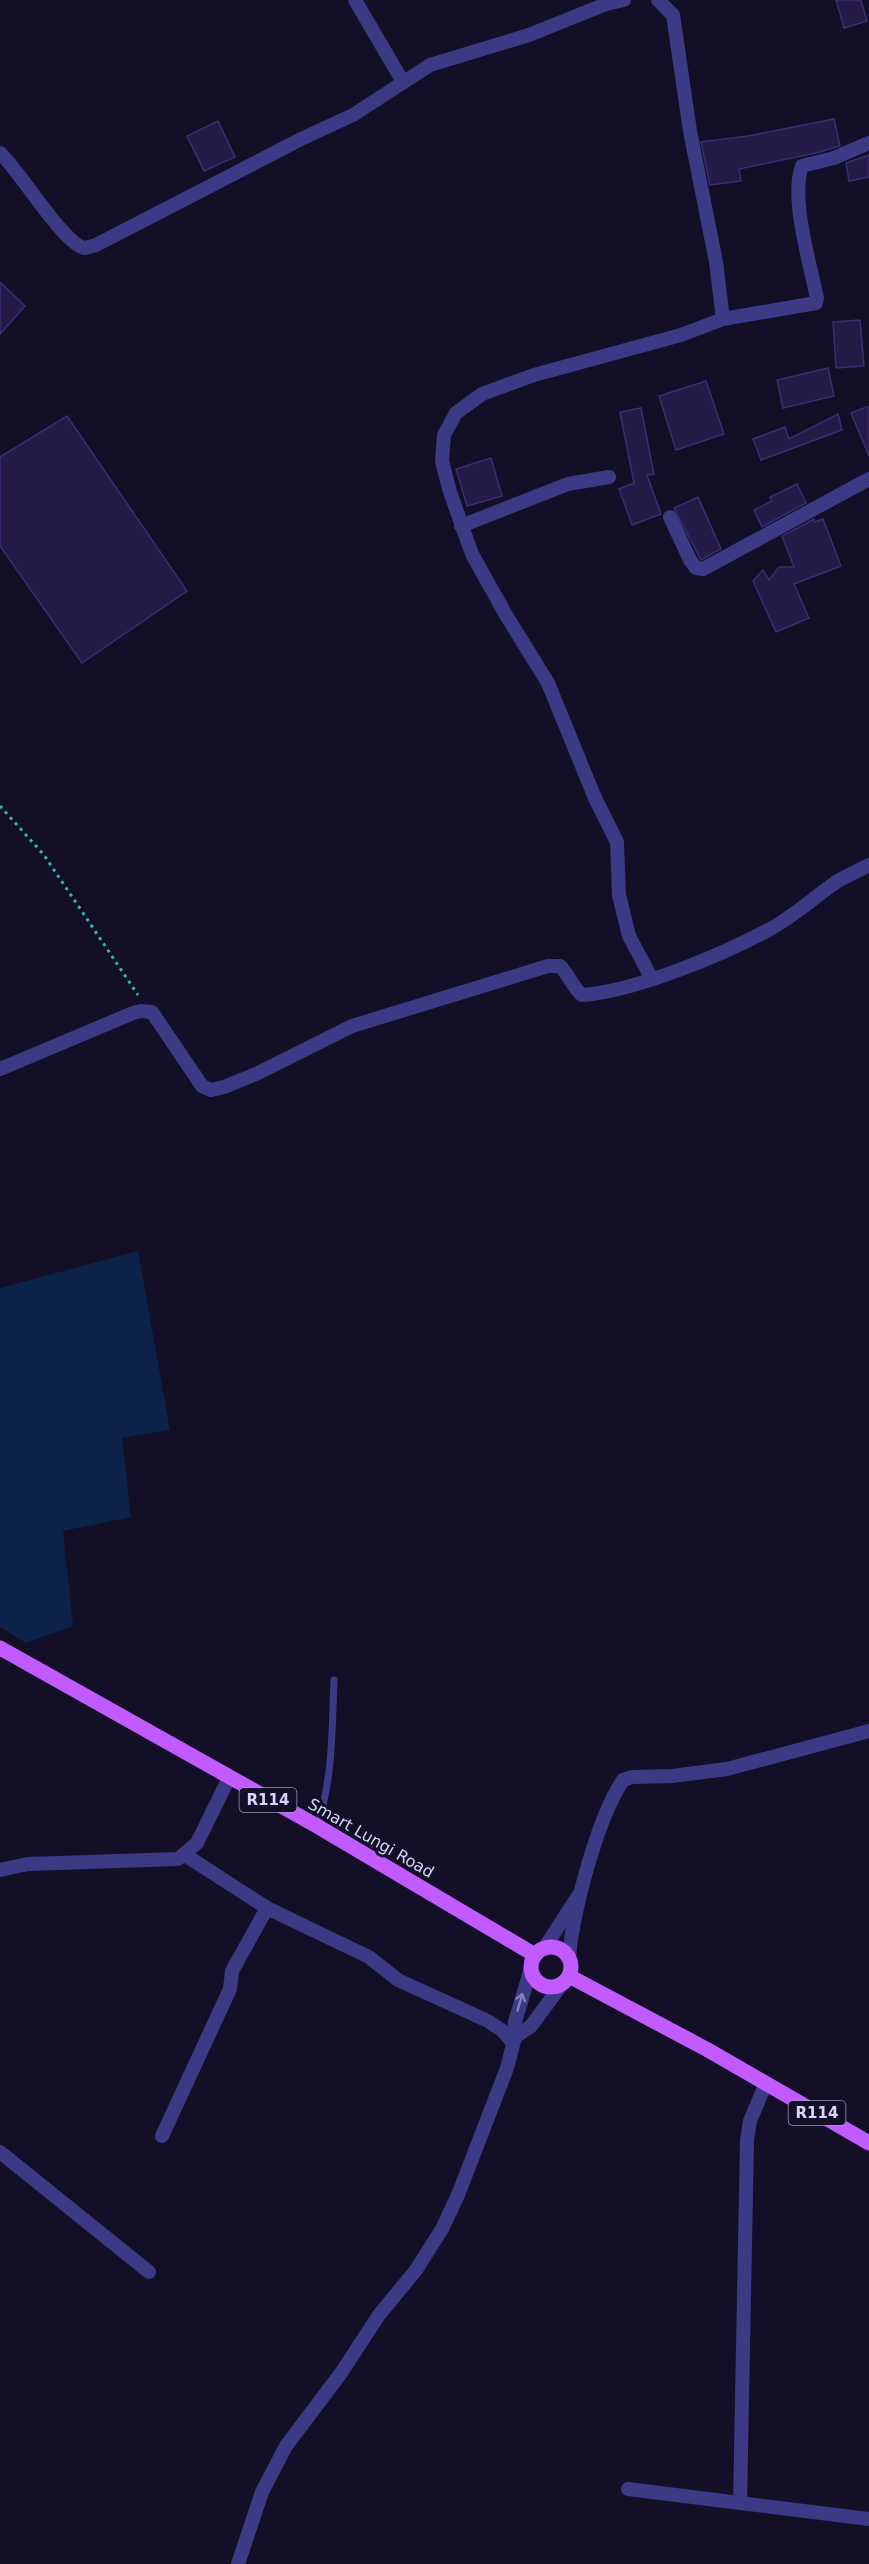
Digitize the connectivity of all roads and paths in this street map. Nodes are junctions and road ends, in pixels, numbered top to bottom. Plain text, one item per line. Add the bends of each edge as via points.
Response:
1 (354, 0) edge
2 (624, 0) edge
3 (658, 0) edge
4 (605, 2) edge
5 (403, 82) junction
6 (869, 143) edge
7 (0, 153) edge
8 (723, 319) junction
9 (609, 477) dead end
10 (869, 479) edge
11 (670, 517) dead end
12 (461, 526) junction
13 (0, 806) edge
14 (869, 865) edge
15 (652, 979) junction
16 (148, 1010) junction
17 (0, 1069) edge
18 (0, 1648) edge
19 (334, 1680) dead end
20 (869, 1731) edge
21 (229, 1778) junction
22 (317, 1826) junction
23 (185, 1855) junction
24 (0, 1870) edge
25 (582, 1889) junction
26 (267, 1908) junction
27 (537, 1956) junction
28 (569, 1956) junction
29 (566, 1980) junction
30 (514, 2040) junction
31 (766, 2083) junction
32 (162, 2136) dead end
33 (869, 2143) edge
34 (0, 2152) edge
35 (148, 2272) dead end
36 (628, 2489) dead end
37 (741, 2503) junction
38 (869, 2519) edge
39 (238, 2564) edge

1 - 5 street
2 - 4 street
3 - 8 street via 673,15
4 - 5 street via 529,35 430,64
5 - 7 street via 353,115 85,248 74,242
6 - 8 street via 834,158 801,165 798,198 816,303
8 - 12 street via 681,335 534,375 482,394 456,412 444,435 442,461
9 - 12 street via 568,484
10 - 11 street via 703,569 696,568 690,560
12 - 15 street via 472,554 548,683 617,842 620,895 629,936
13 - 16 path via 44,855
14 - 15 street via 773,927
15 - 16 street via 582,996 560,966 548,966 352,1026 256,1074 211,1089 202,1086
16 - 17 street
18 - 21 main road, Smart Lungi Road / R114
19 - 22 lane via 330,1771
20 - 25 street via 727,1768 623,1780 605,1814
21 - 22 main road, Smart Lungi Road / R114
21 - 23 street via 206,1830
22 - 27 main road, Smart Lungi Road / R114
23 - 24 street via 170,1861 28,1864
23 - 26 street
25 - 27 street
25 - 28 street
26 - 30 street via 369,1957 398,1980 488,2021
26 - 32 street via 232,1971 230,1989
27 - 28 main road, R114 via 561,1948
27 - 29 main road, R114 via 534,1978 542,1985 552,1988
30 -> 27 street via 515,2022
28 - 29 main road via 572,1966
29 - 30 street via 531,2026
29 - 31 main road, R114
30 - 39 street via 491,2109 442,2229 286,2446 262,2492
31 - 33 main road, R114
31 - 37 street via 750,2121 747,2140
34 - 35 street
36 - 37 street
37 - 38 street

